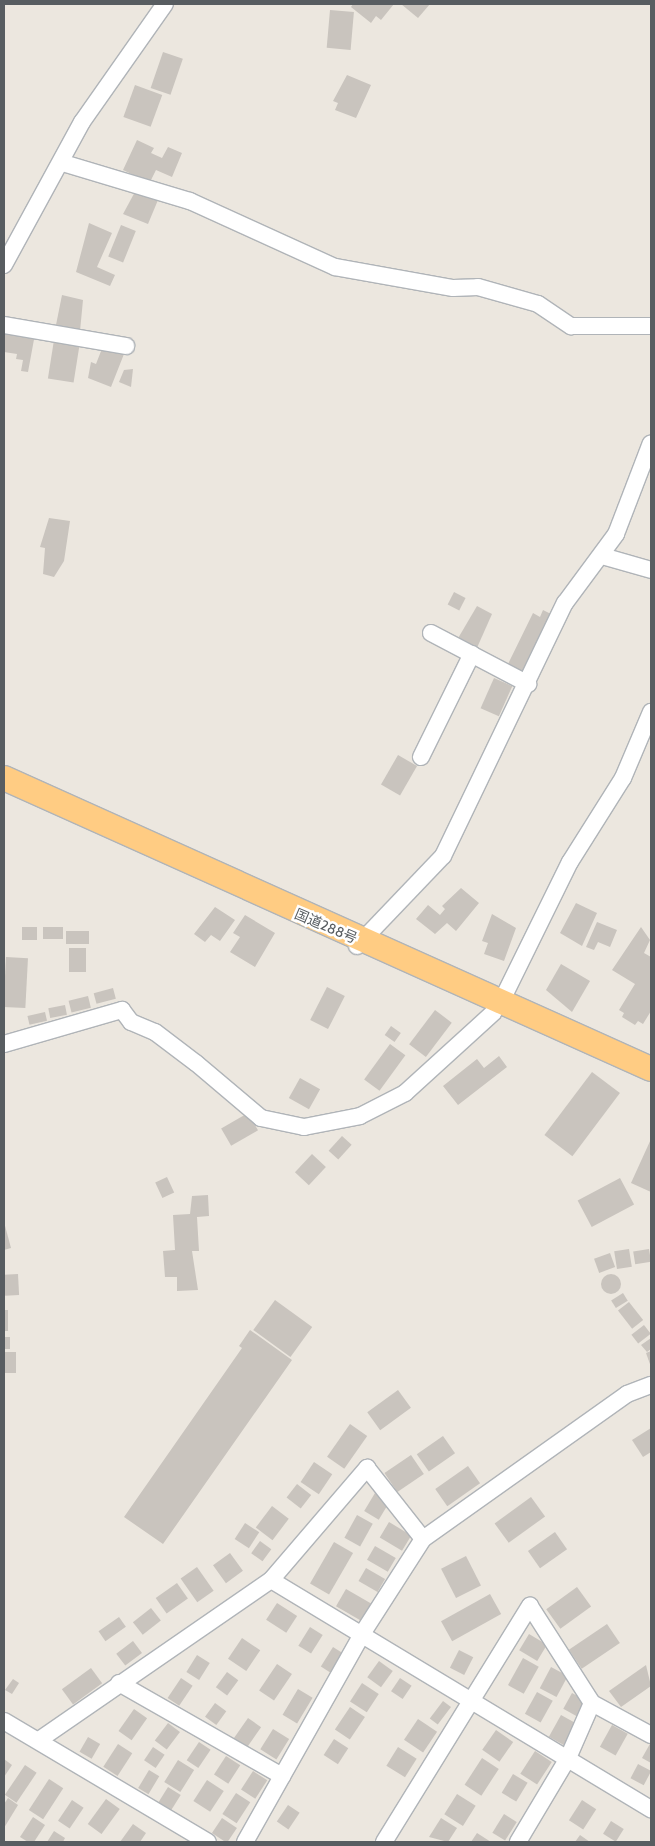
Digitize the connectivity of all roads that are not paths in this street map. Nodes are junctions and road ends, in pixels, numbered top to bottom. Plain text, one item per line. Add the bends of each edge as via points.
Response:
1 (165, 4) edge
2 (63, 163) junction
3 (4, 266) edge
4 (4, 325) edge
5 (651, 326) edge
6 (126, 346) dead end
7 (651, 443) edge
8 (602, 556) junction
9 (651, 570) edge
10 (431, 633) dead end
11 (472, 654) junction
12 (528, 684) junction
13 (651, 712) edge
14 (421, 757) dead end
15 (4, 778) edge
16 (4, 795) edge
17 (358, 944) junction
18 (498, 1007) junction
19 (4, 1044) edge
20 (651, 1069) edge
21 (651, 1082) edge
22 (651, 1385) edge
23 (423, 1539) junction
24 (272, 1580) junction
25 (362, 1634) junction
26 (119, 1683) junction
27 (471, 1698) junction
28 (592, 1703) junction
29 (4, 1721) edge
30 (651, 1735) edge
31 (39, 1740) junction
32 (568, 1758) junction
33 (282, 1776) junction
34 (651, 1809) edge
35 (208, 1842) edge
36 (245, 1842) edge
37 (384, 1842) edge
38 (518, 1842) edge

1 - 2 street via 82,122
2 - 3 street
2 - 5 street via 190,201 335,267 453,288 478,287 538,304 571,326
4 - 6 street
7 - 8 street via 621,522
8 - 9 street
8 - 12 street via 565,603
10 - 11 street
11 - 12 street
11 - 14 street
12 - 17 street via 439,863
13 - 18 street via 623,778 570,862
15 - 17 highway, 国道288号
16 - 17 highway, 国道288号
17 - 18 highway, 国道288号
18 - 19 street via 397,1097 360,1116 304,1127 261,1118 155,1032 131,1022 122,1010
18 - 20 highway, 国道288号
18 - 21 highway, 国道288号
22 - 23 street via 627,1394
23 - 24 street via 367,1468
23 - 25 street
24 - 25 street
24 - 26 street
25 - 27 street
25 - 33 street
26 - 31 street
26 - 33 street
27 - 28 street via 530,1606 586,1686
27 - 32 street
27 - 37 street
28 - 30 street
28 - 32 street
29 - 31 street
31 - 35 street
32 - 34 street
32 - 38 street
33 - 36 street

